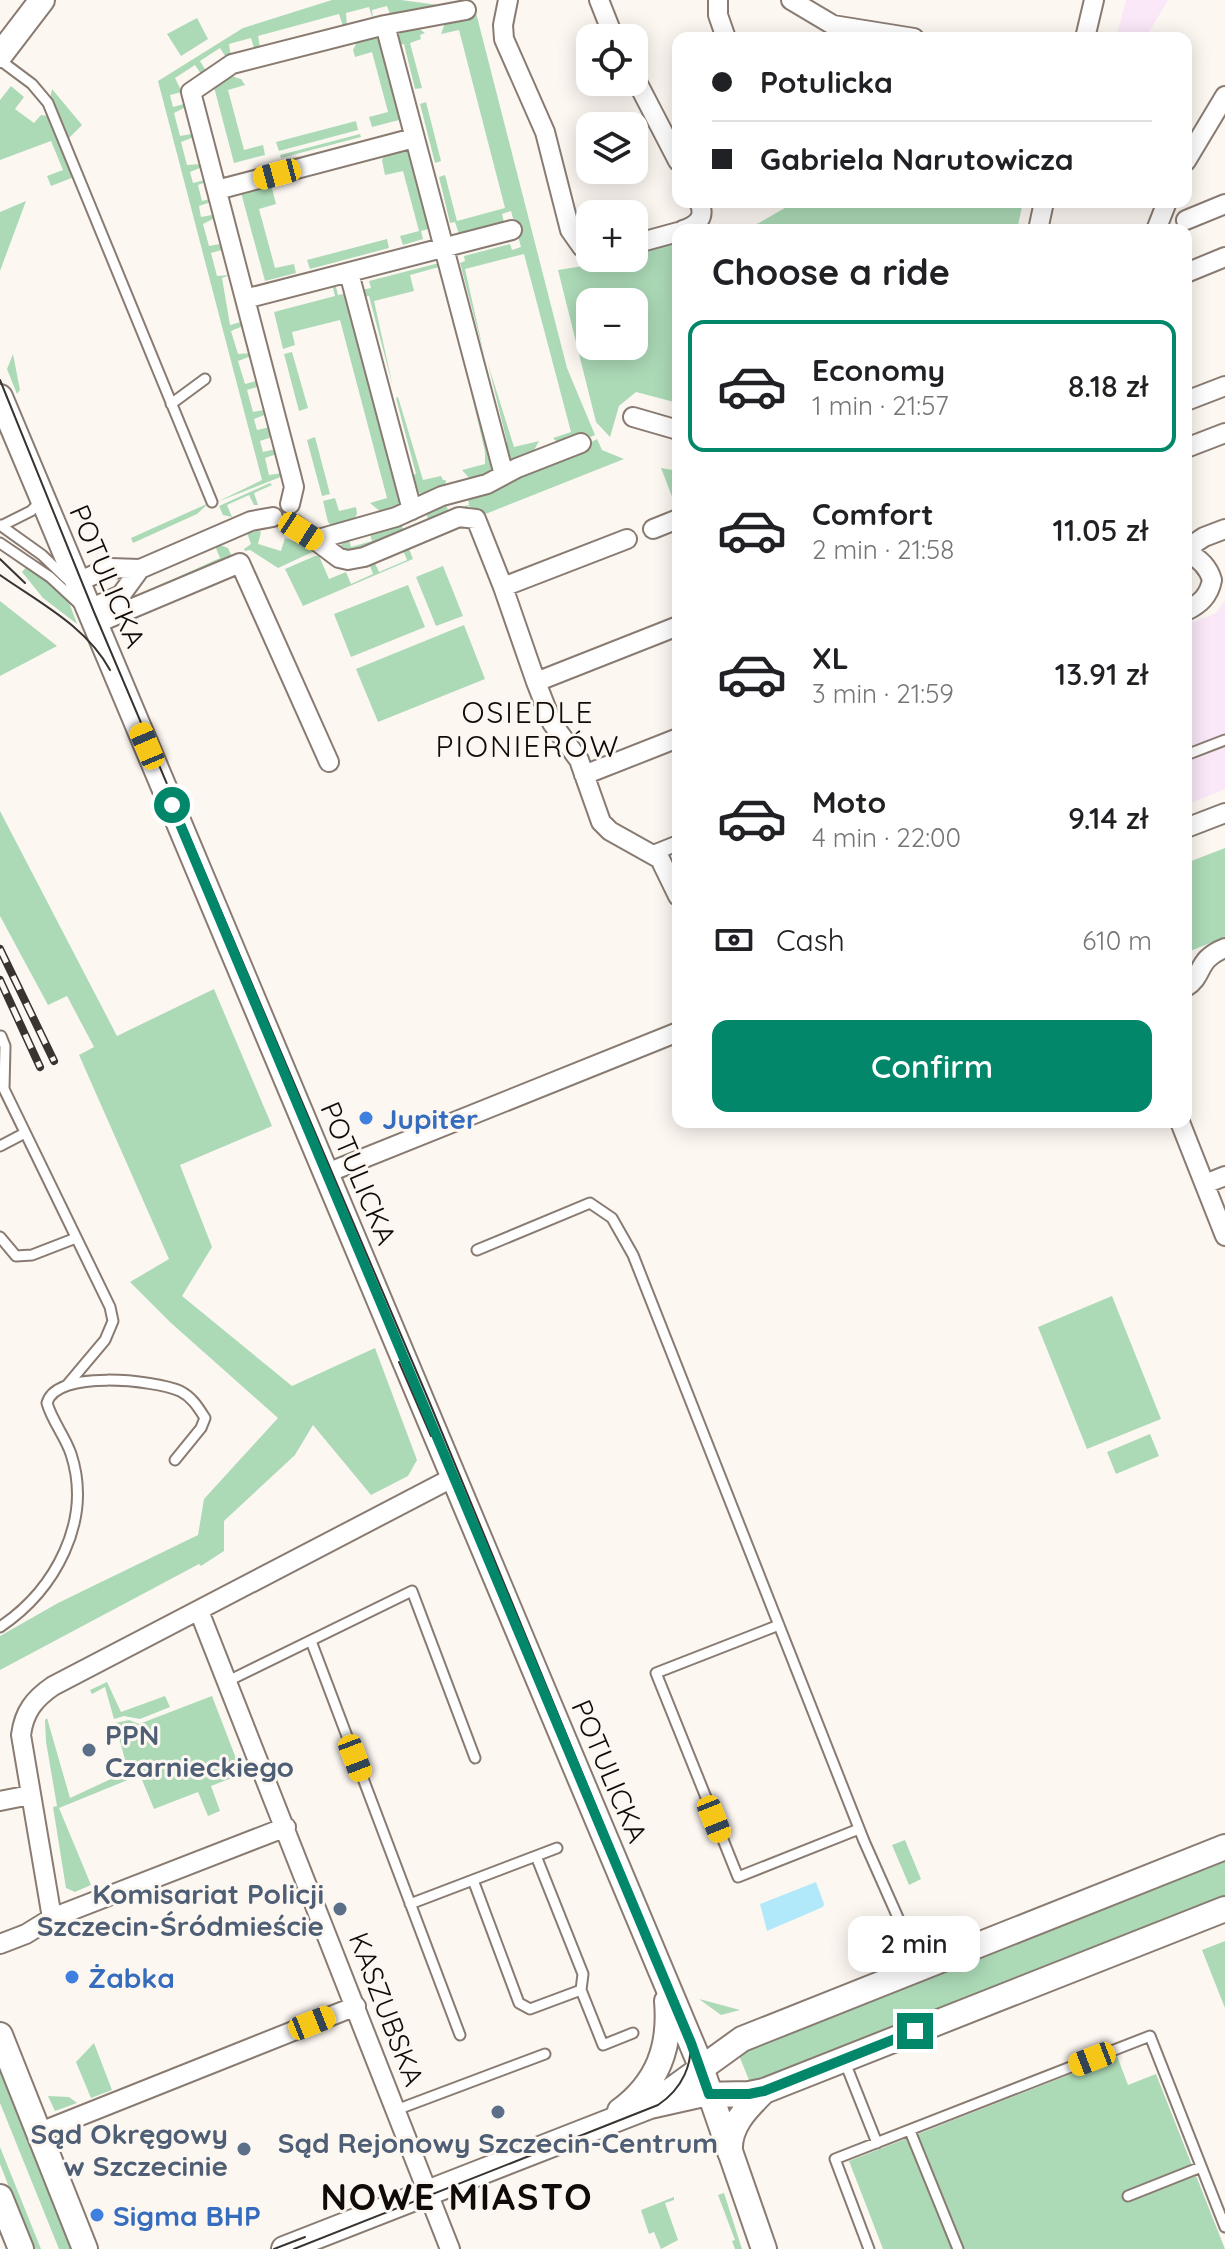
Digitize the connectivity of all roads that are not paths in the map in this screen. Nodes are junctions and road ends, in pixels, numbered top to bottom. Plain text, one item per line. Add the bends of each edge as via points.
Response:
1 (42, 0) edge
2 (508, 0) edge
3 (599, 0) edge
4 (718, 0) edge
5 (791, 0) edge
6 (1094, 0) edge
7 (466, 10) dead end
8 (608, 24) edge
9 (385, 25) junction
10 (724, 32) edge
11 (877, 32) edge
12 (1086, 32) edge
13 (0, 57) edge
14 (644, 96) edge
15 (1225, 96) edge
16 (414, 138) junction
17 (672, 149) edge
18 (1192, 151) edge
19 (217, 190) junction
20 (1225, 204) edge
21 (1186, 220) dead end
22 (512, 230) dead end
23 (672, 233) edge
24 (576, 237) edge
25 (648, 240) edge
26 (443, 247) junction
27 (1225, 257) edge
28 (1192, 271) edge
29 (349, 273) junction
30 (245, 299) junction
31 (205, 379) dead end
32 (1225, 386) edge
33 (0, 397) edge
34 (1192, 399) edge
35 (171, 404) junction
36 (633, 417) dead end
37 (672, 428) edge
38 (1225, 433) edge
39 (581, 443) dead end
40 (1192, 446) edge
41 (504, 475) junction
42 (43, 499) junction
43 (212, 502) dead end
44 (290, 504) junction
45 (412, 510) junction
46 (273, 517) junction
47 (672, 521) edge
48 (1, 525) edge
49 (295, 525) junction
50 (653, 529) dead end
51 (1225, 529) edge
52 (627, 539) dead end
53 (315, 540) junction
54 (0, 543) edge
55 (1192, 546) edge
56 (1192, 554) edge
57 (140, 569) junction
58 (77, 582) junction
59 (503, 587) junction
60 (1192, 608) edge
61 (96, 627) junction
62 (672, 628) edge
63 (536, 682) junction
64 (672, 740) edge
65 (1225, 740) edge
66 (1192, 753) edge
67 (329, 762) dead end
68 (584, 775) junction
69 (1225, 813) edge
70 (1192, 826) edge
71 (672, 845) edge
72 (653, 853) junction
73 (672, 882) edge
74 (1225, 948) edge
75 (1192, 982) edge
76 (672, 1034) edge
77 (1, 1036) edge
78 (1182, 1128) edge
79 (25, 1133) junction
80 (0, 1146) edge
81 (327, 1173) junction
82 (1225, 1176) edge
83 (1205, 1184) junction
84 (1225, 1236) edge
85 (0, 1237) edge
86 (76, 1238) junction
87 (477, 1250) dead end
88 (68, 1384) junction
89 (175, 1460) dead end
90 (454, 1477) junction
91 (199, 1611) junction
92 (779, 1625) junction
93 (0, 1627) edge
94 (311, 1641) junction
95 (228, 1681) junction
96 (475, 1758) dead end
97 (30, 1795) junction
98 (0, 1801) edge
99 (286, 1827) junction
100 (859, 1829) junction
101 (1225, 1847) edge
102 (557, 1848) dead end
103 (536, 1856) junction
104 (473, 1880) junction
105 (410, 1904) junction
106 (1225, 1909) edge
107 (52, 1918) junction
108 (0, 1944) edge
109 (920, 1968) junction
110 (662, 1974) junction
111 (581, 1990) junction
112 (674, 2002) junction
113 (356, 2006) junction
114 (633, 2033) dead end
115 (0, 2035) edge
116 (460, 2035) dead end
117 (742, 2039) junction
118 (545, 2054) dead end
119 (844, 2060) junction
120 (701, 2068) junction
121 (764, 2091) junction
122 (709, 2094) junction
123 (396, 2110) junction
124 (639, 2110) junction
125 (590, 2129) junction
126 (910, 2131) junction
127 (40, 2132) junction
128 (877, 2143) junction
129 (730, 2154) junction
130 (1201, 2167) junction
131 (427, 2192) junction
132 (1128, 2196) dead end
133 (0, 2197) edge
134 (1225, 2227) edge
135 (21, 2249) edge
136 (85, 2249) edge
137 (284, 2249) edge
138 (450, 2249) edge
139 (764, 2249) edge
140 (869, 2249) edge
141 (958, 2249) edge

1 - 13 street
2 - 24 street via 504,39 545,132
3 - 8 street
4 - 10 street
5 - 11 street via 833,25
6 - 12 street
7 - 9 street
9 - 16 street
9 - 19 street via 232,64 191,92
13 - 35 lane via 48,103
14 - 17 street
15 - 18 street
16 - 19 street
16 - 26 street
19 - 30 street
20 - 21 street
22 - 26 street
23 - 25 street
26 - 29 street
26 - 41 street
27 - 28 street
29 - 30 street
29 - 45 street
30 - 44 street via 294,487
31 - 35 lane
32 - 34 street
33 - 42 street, POTULICKA
35 - 43 lane
36 - 37 street
38 - 40 street
39 - 41 street
41 - 45 street
42 - 48 lane
42 - 58 street, POTULICKA
44 - 46 street via 280,504
44 - 49 street via 298,515
45 - 53 street
46 - 49 street via 281,528
46 - 57 street via 251,521
47 - 50 street
48 - 61 lane via 58,569
49 - 53 street
51 - 55 street
52 - 59 street
53 - 59 street via 348,560 467,516 476,519
54 - 61 lane via 64,588
56 - 60 street via 1212,580 1207,595
57 - 58 street via 110,568
57 - 61 street
58 - 61 street, POTULICKA
59 - 63 street
61 - 67 street via 240,563
61 - 81 street, POTULICKA
62 - 63 street
63 - 68 street via 552,723
64 - 68 street
65 - 66 lane
68 - 72 street via 601,822
69 - 70 street
71 - 72 street
72 - 73 street
74 - 75 street via 1211,953
76 - 81 street
77 - 79 lane via 4,1089
78 - 83 street
79 - 80 lane
79 - 86 lane
81 - 90 street, POTULICKA
82 - 83 street
83 - 84 street
85 - 86 lane via 16,1256
86 - 88 lane via 113,1321 105,1340
87 - 92 lane via 590,1203 612,1218 633,1255
88 - 89 lane via 156,1386 190,1398 205,1418
88 - 93 lane via 53,1392 47,1403 76,1472 77,1515 48,1582
90 - 91 street
90 - 110 street, POTULICKA
91 - 95 street, KASZUBSKA
91 - 97 street via 53,1686 34,1702 21,1735
92 - 100 lane
92 - 100 lane via 656,1673 738,1877
94 - 95 lane
94 - 96 lane via 412,1591
94 - 105 lane
95 - 99 street, KASZUBSKA
97 - 98 street
97 - 107 street
99 - 107 street
99 - 113 street, KASZUBSKA
100 - 109 lane
101 - 109 street
102 - 103 lane
103 - 104 lane
103 - 111 lane via 583,1974
104 - 105 lane
104 - 111 lane via 519,2003 530,2009
105 - 116 lane
106 - 119 street
107 - 108 street
109 - 117 street
110 - 112 street, POTULICKA
110 - 125 street, POTULICKA via 668,2030 656,2073 626,2106
111 - 114 lane via 603,2045
112 - 117 street via 697,2030
112 - 120 street, POTULICKA
113 - 123 street, KASZUBSKA
113 - 127 street
115 - 127 street
117 - 120 street
118 - 123 lane
119 - 121 street
119 - 128 lane
120 - 122 street, POTULICKA
120 - 124 street
121 - 122 street
121 - 129 street via 734,2129
122 - 124 street
122 - 129 street, POTULICKA
123 - 131 street, KASZUBSKA
124 - 125 street
125 - 131 street
126 - 128 lane
126 - 130 lane via 1150,2036
126 - 141 lane
127 - 136 street
128 - 140 lane via 835,2159
129 - 139 street, POTULICKA
130 - 132 lane
130 - 134 lane
131 - 137 street
131 - 138 street, KASZUBSKA
133 - 135 street

